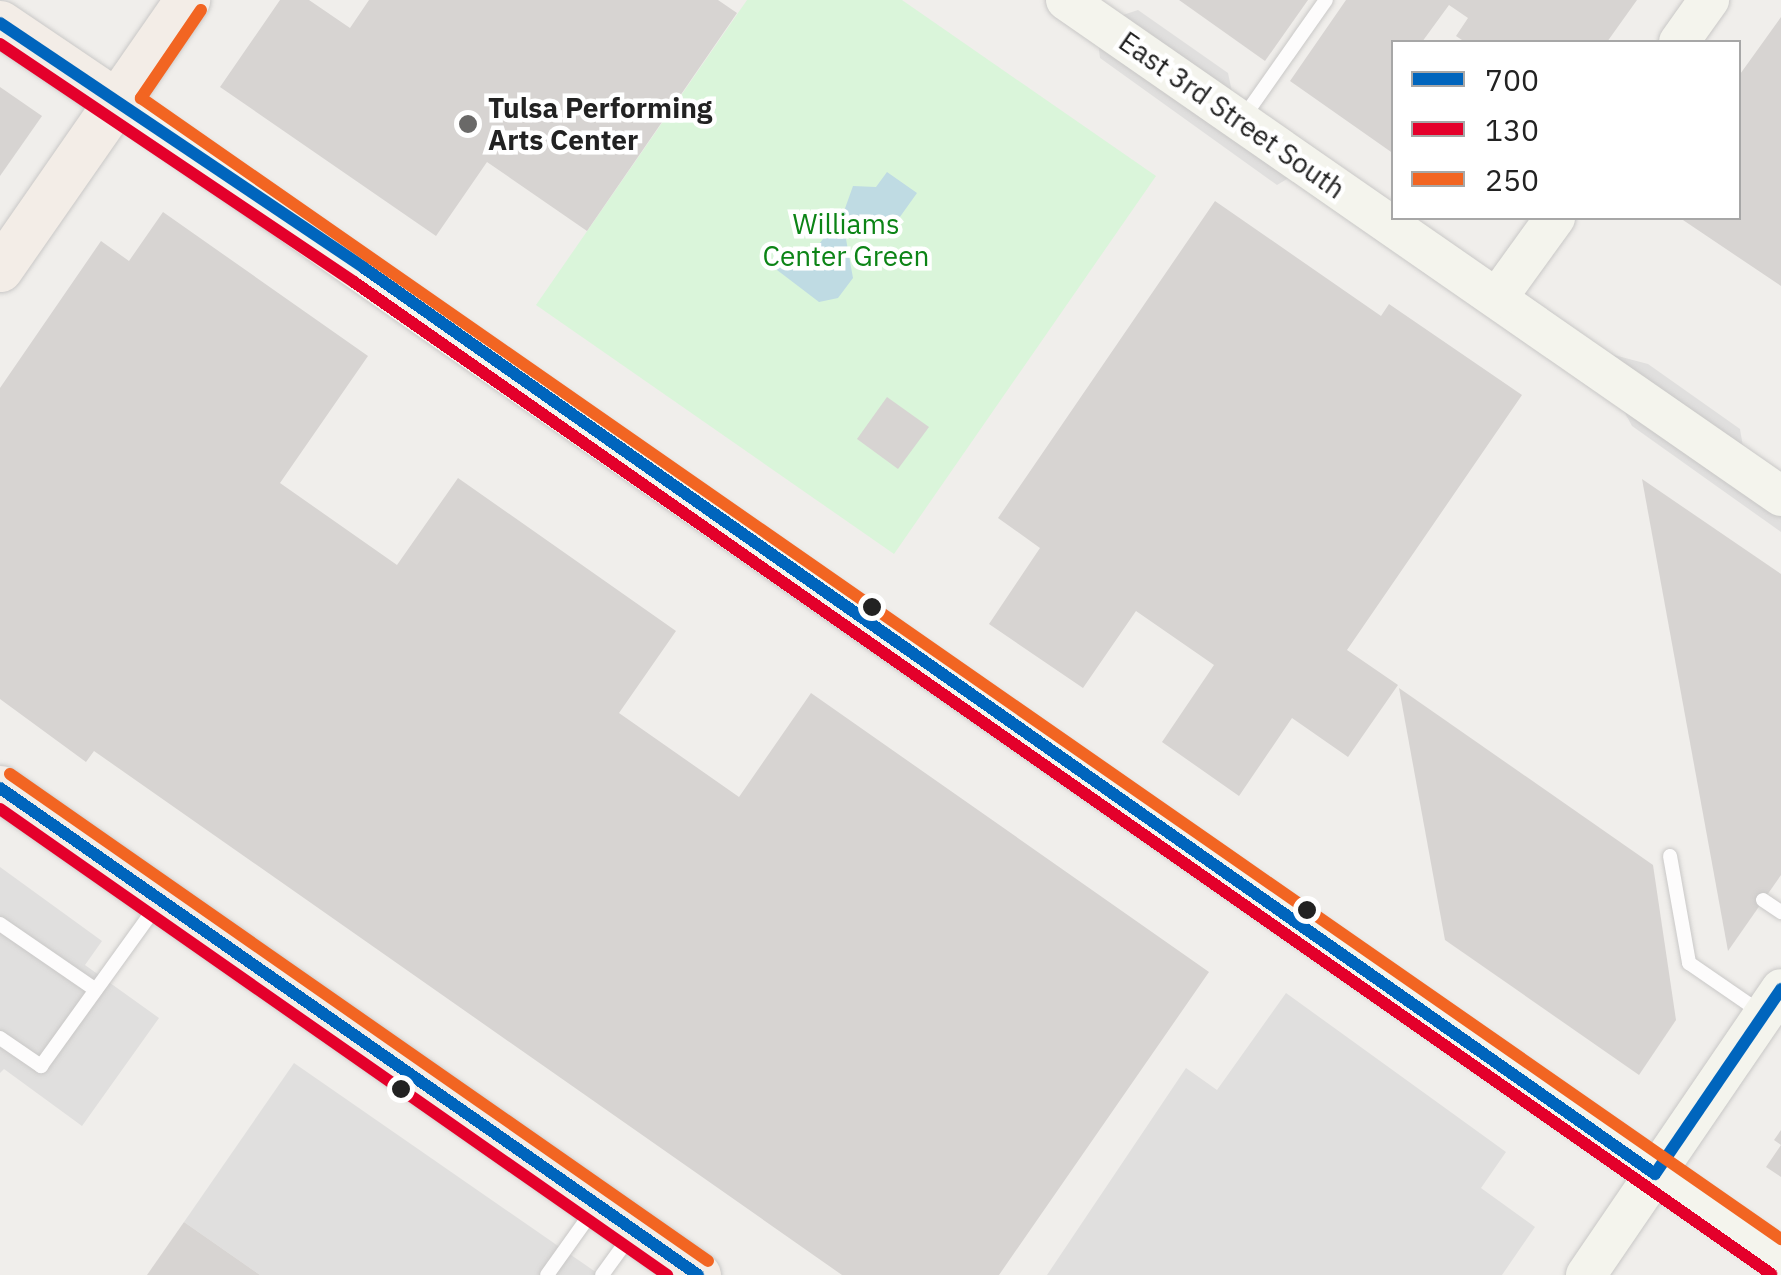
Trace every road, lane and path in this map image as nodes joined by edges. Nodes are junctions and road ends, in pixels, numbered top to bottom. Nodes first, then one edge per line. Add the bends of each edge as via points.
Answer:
1 (187, 0) edge
2 (1066, 0) edge
3 (1326, 0) edge
4 (1710, 0) edge
5 (0, 23) edge
6 (1680, 40) edge
7 (117, 102) junction
8 (1241, 121) junction
9 (1554, 220) edge
10 (0, 269) edge
11 (1497, 298) junction
12 (1781, 496) edge
13 (0, 788) edge
14 (1670, 856) dead end
15 (160, 900) junction
16 (1764, 900) dead end
17 (1781, 912) edge
18 (0, 924) edge
19 (96, 990) junction
20 (1772, 1002) edge
21 (0, 1038) edge
22 (1656, 1174) junction
23 (597, 1204) junction
24 (634, 1230) junction
25 (1781, 1260) edge
26 (547, 1275) edge
27 (602, 1275) edge
28 (698, 1275) edge
29 (1586, 1275) edge

1 - 7 main road
2 - 8 main road, East 3rd Street South
3 - 8 lane
4 - 6 main road
5 - 7 main road
7 - 10 main road
7 - 22 main road
8 - 11 main road, East 3rd Street South
9 - 11 main road
11 - 12 main road, East 3rd Street South
13 - 15 main road
14 - 20 lane via 1689,962
15 - 19 lane
15 - 23 main road
16 - 17 lane
18 - 19 lane
19 - 21 lane via 41,1066
20 - 22 main road
22 - 25 main road
22 - 29 main road
23 - 24 main road
23 - 26 lane
24 - 27 lane
24 - 28 main road

